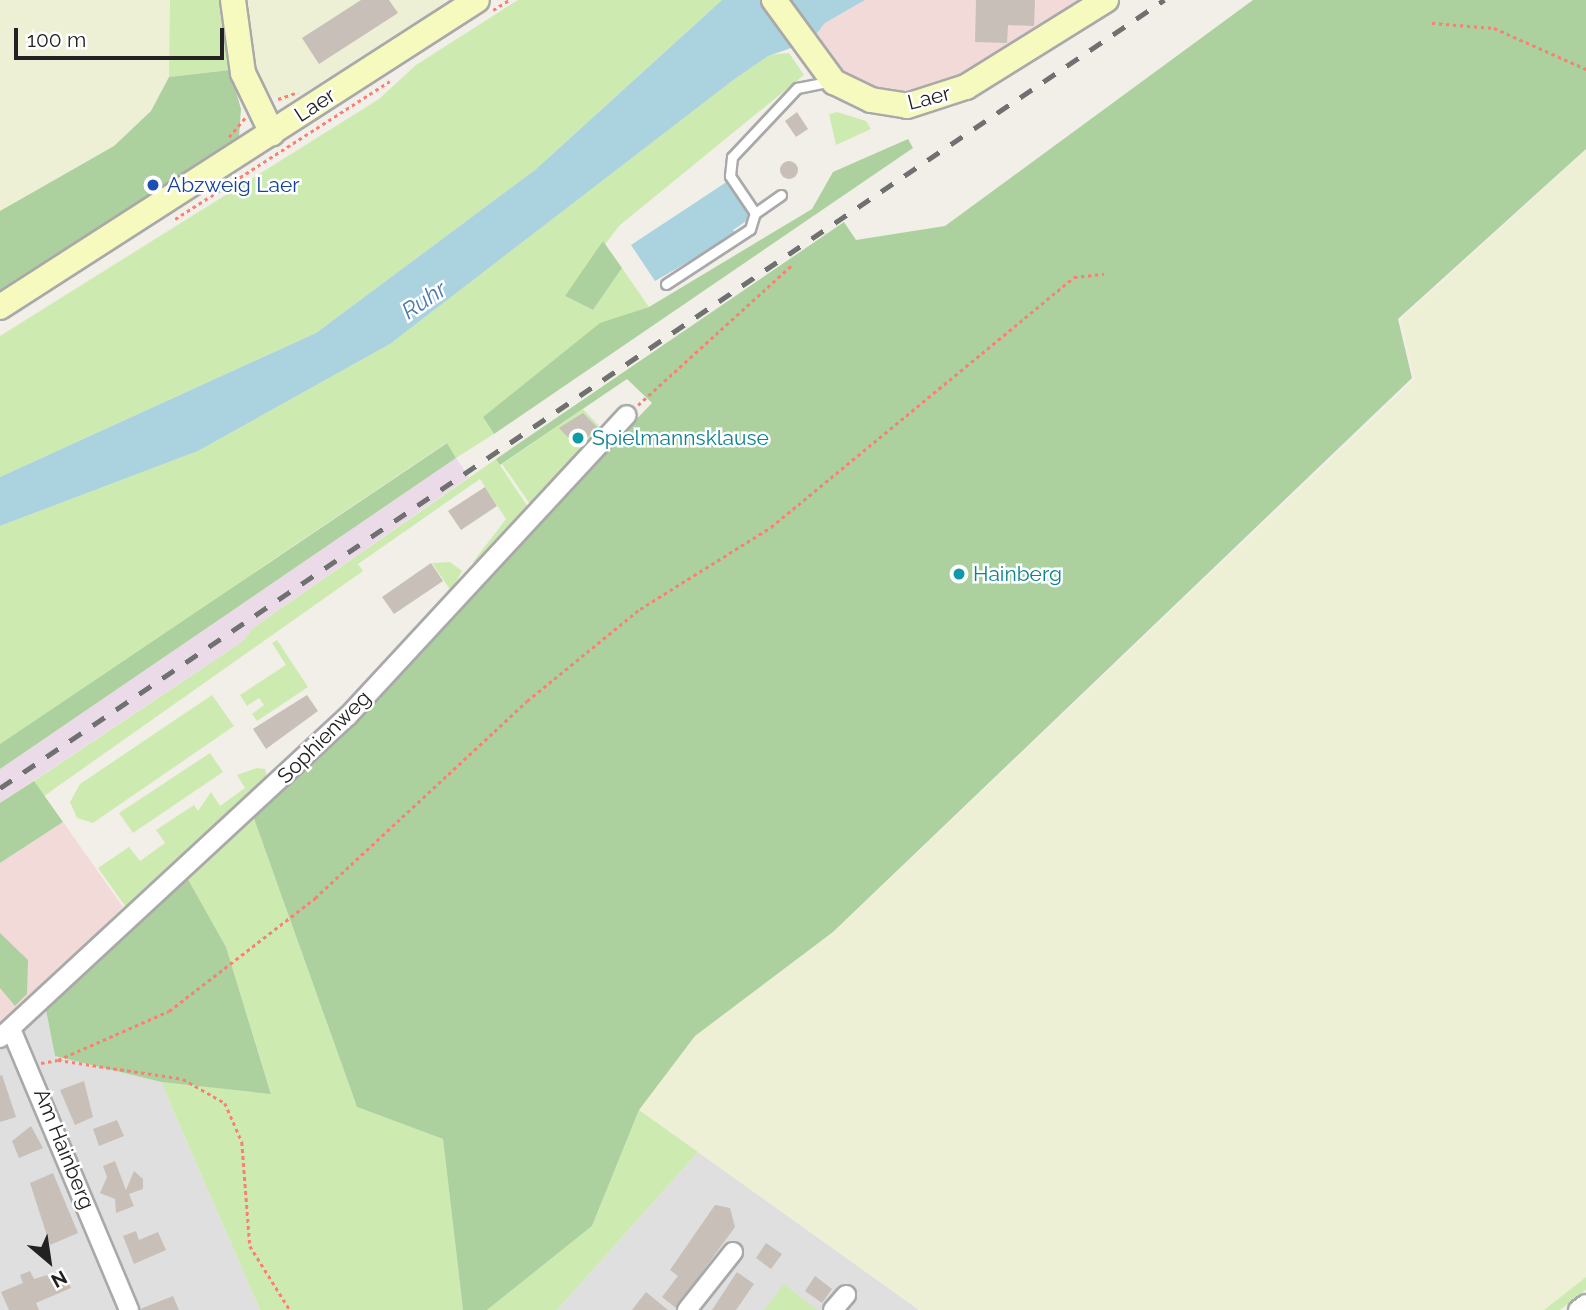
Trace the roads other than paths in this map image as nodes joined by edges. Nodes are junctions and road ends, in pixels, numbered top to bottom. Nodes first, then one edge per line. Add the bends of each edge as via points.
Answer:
1 (233, 0) edge
2 (477, 0) edge
3 (774, 0) edge
4 (1106, 0) edge
5 (834, 82) junction
6 (272, 133) junction
7 (781, 195) dead end
8 (755, 213) junction
9 (666, 284) dead end
10 (0, 307) edge
11 (627, 415) road end
12 (5, 1033) edge
13 (733, 1252) dead end
14 (846, 1295) dead end
15 (1586, 1304) edge
16 (129, 1310) edge
17 (687, 1310) edge
18 (833, 1310) edge
19 (1578, 1310) edge

1 - 6 main road, Laer via 243,73
2 - 6 main road, Laer
3 - 5 main road, Laer via 809,56
4 - 5 main road, Laer via 942,99 892,105
5 - 8 lane via 797,88 732,157 730,176
6 - 10 main road
7 - 8 lane
8 - 9 lane via 750,229
11 - 12 street, Sophienweg via 348,716
12 - 16 street, Am Hainberg via 31,1066
13 - 17 street
14 - 18 street
15 - 19 street

